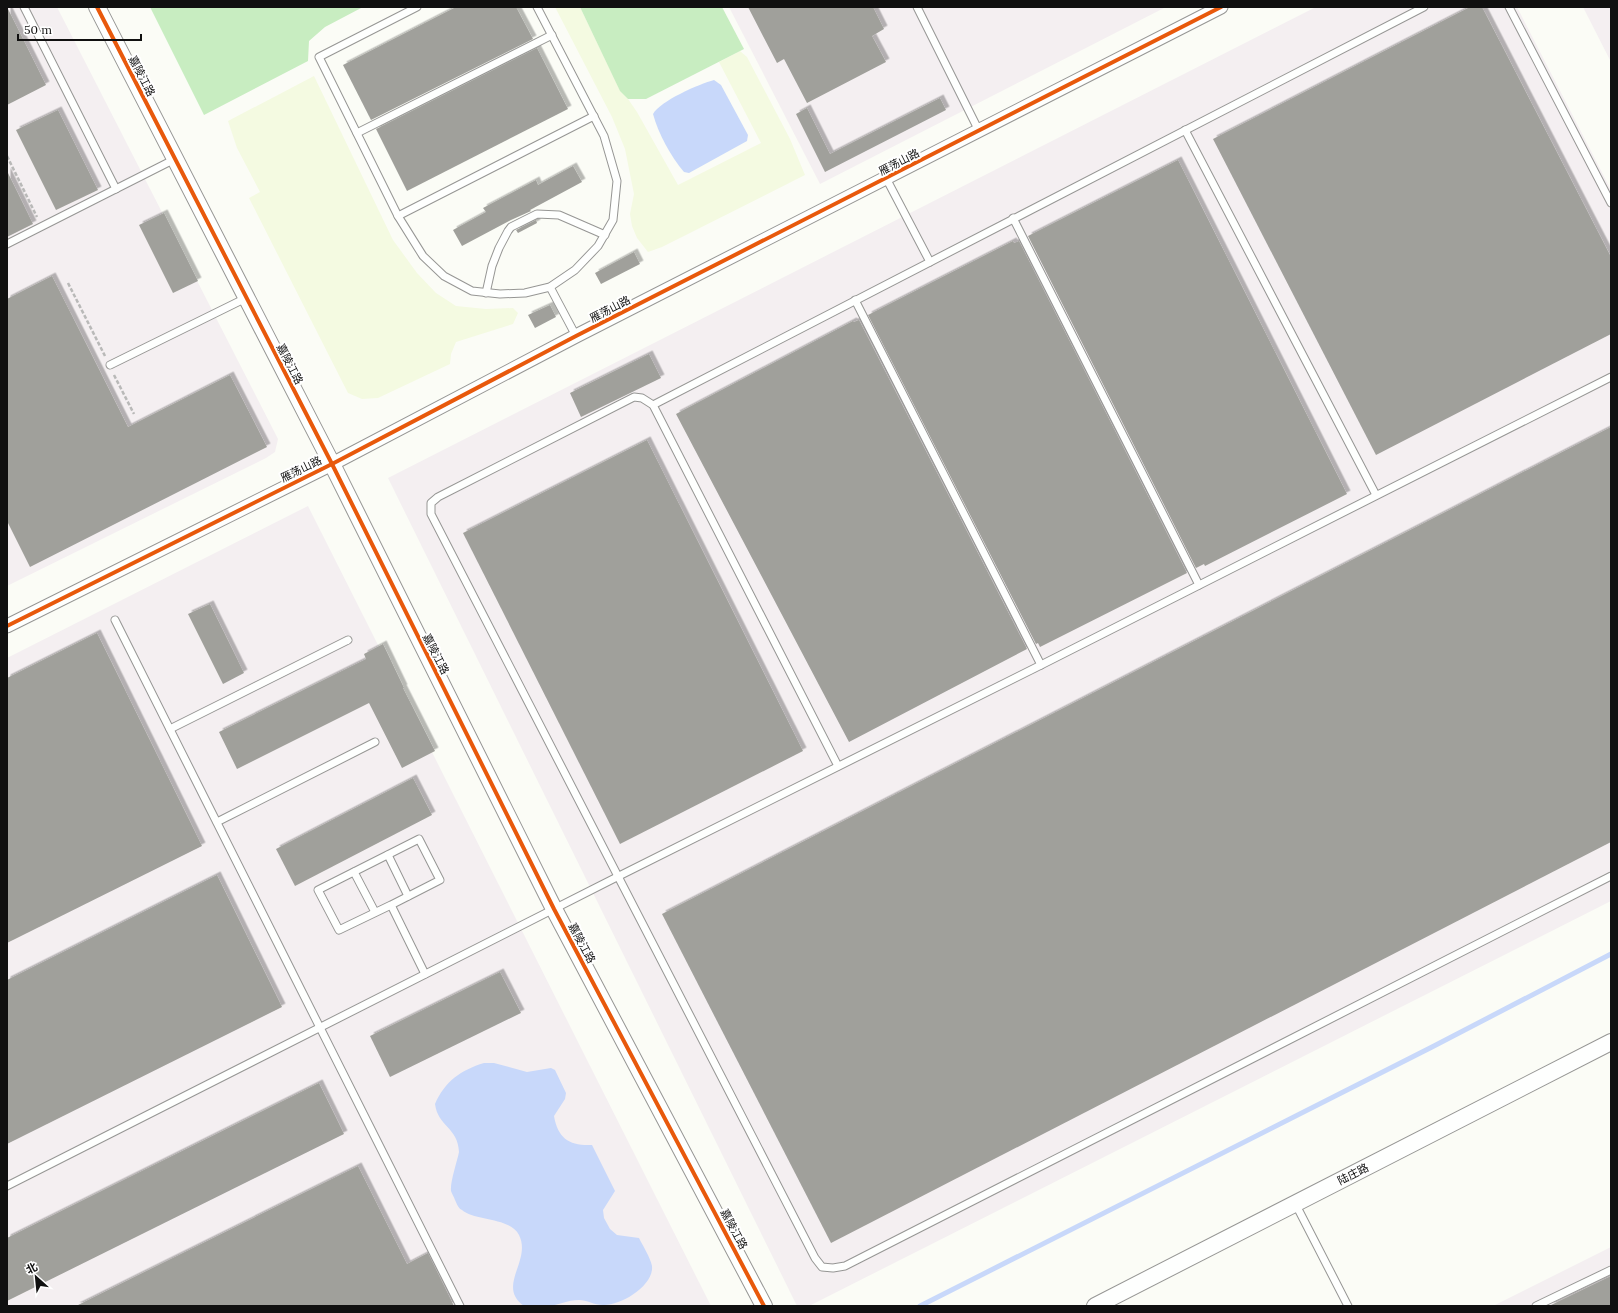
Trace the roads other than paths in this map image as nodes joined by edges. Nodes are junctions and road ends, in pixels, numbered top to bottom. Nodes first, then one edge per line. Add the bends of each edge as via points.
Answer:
1 (24, 7) edge
2 (97, 7) edge
3 (417, 7) edge
4 (537, 7) edge
5 (917, 7) edge
6 (1221, 7) edge
7 (1424, 7) edge
8 (1509, 7) edge
9 (552, 35) junction
10 (594, 116) junction
11 (1185, 130) junction
12 (979, 131) junction
13 (357, 133) junction
14 (175, 159) junction
15 (886, 178) junction
16 (116, 188) junction
17 (1611, 203) edge
18 (398, 216) junction
19 (1013, 218) junction
20 (605, 235) junction
21 (7, 244) edge
22 (930, 262) junction
23 (550, 287) junction
24 (486, 293) junction
25 (246, 298) junction
26 (855, 300) junction
27 (576, 336) junction
28 (110, 365) road end
29 (1611, 377) edge
30 (653, 405) junction
31 (332, 464) junction
32 (1376, 495) junction
33 (1199, 585) junction
34 (115, 620) dead end
35 (7, 626) edge
36 (348, 640) dead end
37 (1042, 666) junction
38 (170, 729) junction
39 (375, 742) dead end
40 (838, 766) junction
41 (217, 822) junction
42 (388, 855) junction
43 (354, 872) junction
44 (619, 876) junction
45 (1611, 876) edge
46 (408, 896) junction
47 (391, 904) junction
48 (554, 909) junction
49 (375, 912) junction
50 (425, 974) junction
51 (320, 1027) junction
52 (1611, 1042) edge
53 (7, 1186) edge
54 (1295, 1203) junction
55 (1611, 1270) edge
56 (460, 1306) edge
57 (764, 1306) edge
58 (1095, 1306) edge
59 (1348, 1306) edge
60 (1536, 1306) edge

1 - 16 lane
2 - 14 street, 嘉陵江路
3 - 13 lane via 319,57
4 - 9 lane
5 - 12 lane
6 - 12 street, 雁荡山路
7 - 11 lane
8 - 17 lane
9 - 10 lane
9 - 13 lane
10 - 18 lane
10 - 20 lane via 604,136 617,181 613,220
11 - 19 lane
11 - 32 lane
12 - 15 street, 雁荡山路
13 - 18 lane
14 - 16 lane
14 - 25 street, 嘉陵江路
15 - 22 lane
15 - 27 street, 雁荡山路
16 - 21 lane
18 - 24 lane via 422,256 444,276 472,291
19 - 22 lane
19 - 33 lane
20 - 23 lane via 575,270
20 - 24 lane via 559,215 537,214 508,231 492,266
22 - 26 lane
23 - 24 lane via 525,293
23 - 27 lane
25 - 28 lane
25 - 31 street, 嘉陵江路
26 - 30 lane
26 - 37 lane
27 - 31 street, 雁荡山路
29 - 32 lane
30 - 40 lane
30 - 44 lane via 642,398 634,397 438,497 431,503 431,514
31 - 35 street, 雁荡山路
31 - 48 street, 嘉陵江路
32 - 33 lane
33 - 37 lane
34 - 38 lane
36 - 38 lane
37 - 40 lane
38 - 41 lane
39 - 41 lane
40 - 44 lane
41 - 51 lane
42 - 43 lane
42 - 46 lane
42 - 46 lane via 419,839 440,880
43 - 49 lane
43 - 49 lane via 318,890 339,930
44 - 45 lane via 815,1258 822,1267 832,1268 845,1266
44 - 48 lane
46 - 47 lane
47 - 49 lane
47 - 50 lane
48 - 50 lane
48 - 57 street, 嘉陵江路
50 - 51 lane
51 - 53 lane
51 - 56 lane
52 - 54 street, 陆庄路
54 - 58 street, 陆庄路
54 - 59 lane
55 - 60 lane

